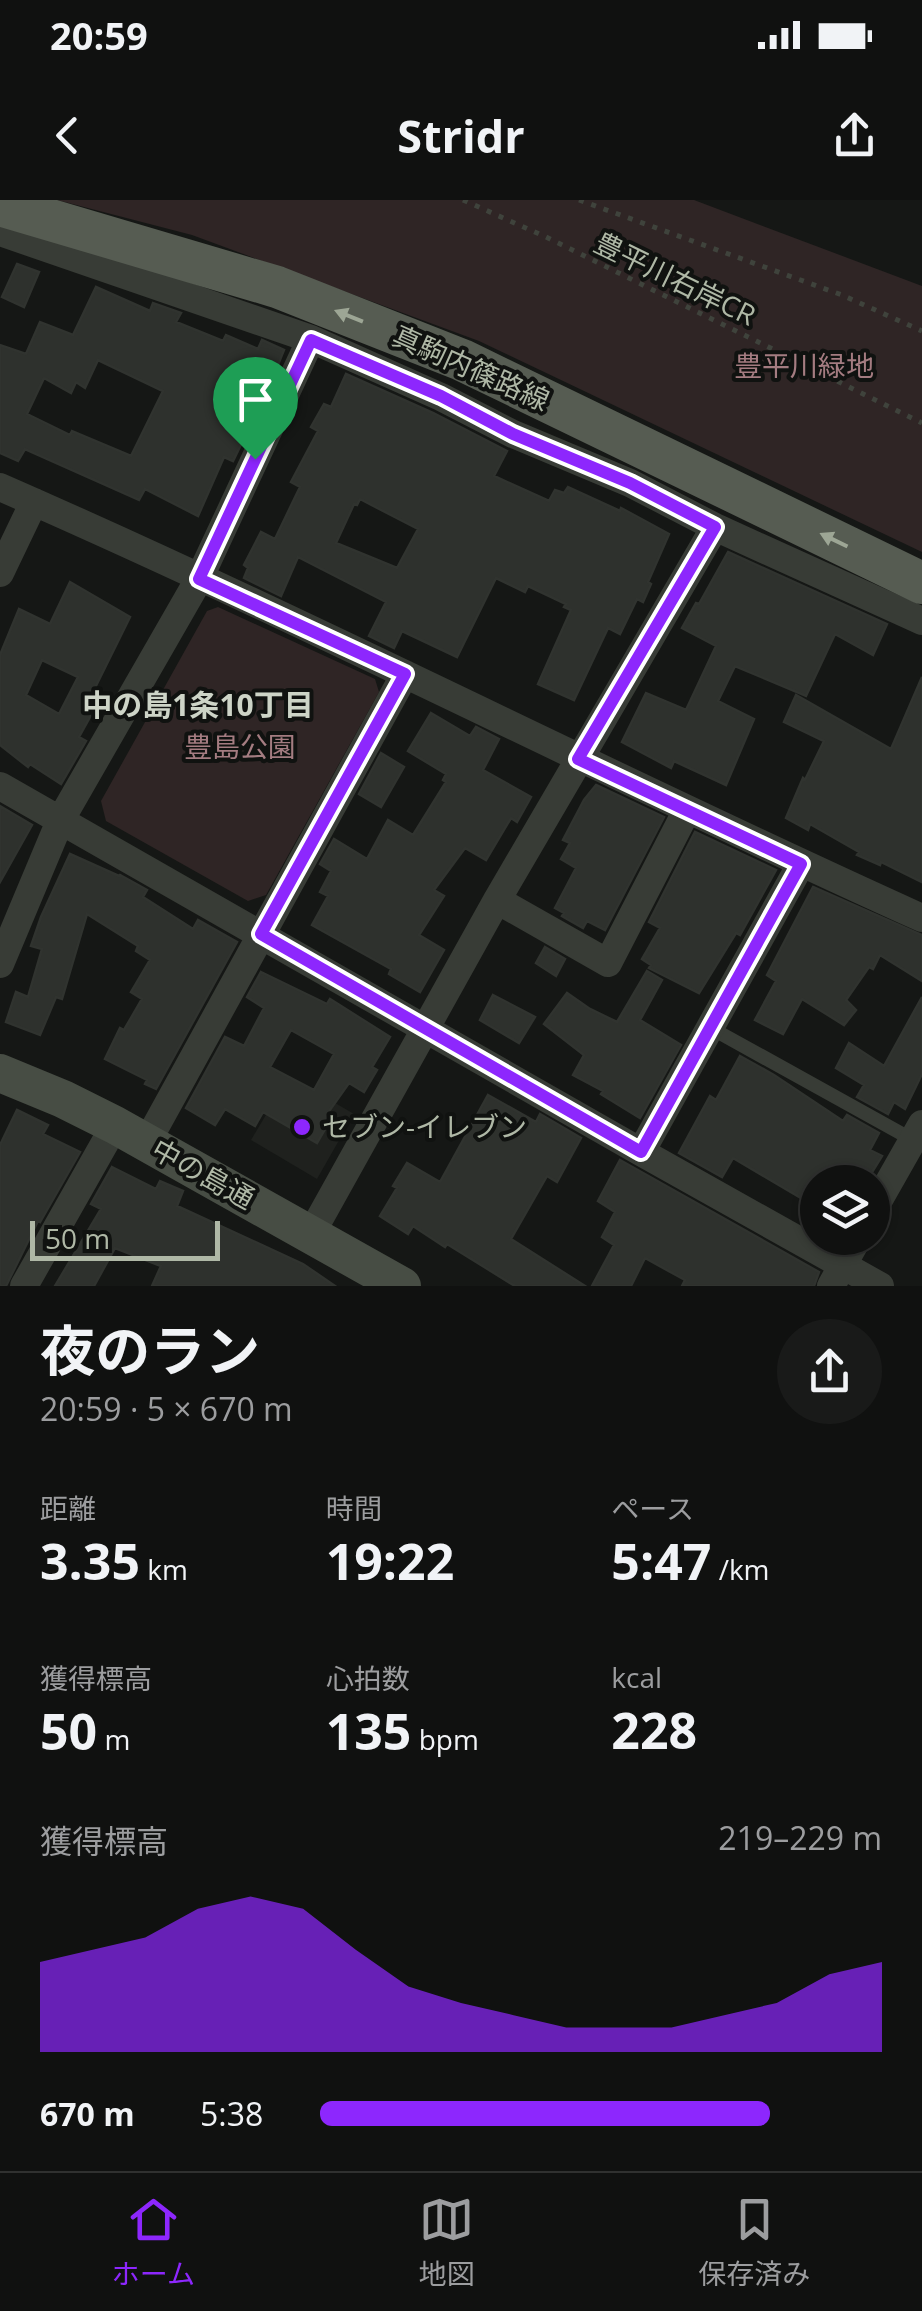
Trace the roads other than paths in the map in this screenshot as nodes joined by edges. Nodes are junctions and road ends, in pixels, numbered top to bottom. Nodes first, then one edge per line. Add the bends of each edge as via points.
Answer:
1 (0, 205) edge
2 (0, 232) edge
3 (311, 340) junction
4 (0, 488) edge
5 (34, 502) junction
6 (715, 527) junction
7 (0, 573) edge
8 (199, 579) junction
9 (922, 583) edge
10 (922, 621) edge
11 (405, 674) junction
12 (578, 759) junction
13 (0, 786) edge
14 (688, 810) junction
15 (60, 821) junction
16 (801, 864) junction
17 (497, 900) junction
18 (922, 918) edge
19 (261, 934) junction
20 (0, 964) edge
21 (710, 1027) junction
22 (424, 1029) junction
23 (0, 1072) edge
24 (918, 1132) edge
25 (131, 1134) junction
26 (641, 1152) junction
27 (890, 1181) edge
28 (311, 1234) junction
29 (837, 1275) edge
30 (24, 1286) edge
31 (402, 1286) edge
32 (880, 1286) edge

9 -> 1 main road, 真駒内篠路線 via 462,360 276,287
2 - 3 street
3 - 6 street
3 - 8 street
4 - 5 street
5 - 7 street
5 - 8 street
6 - 10 street
6 - 12 street
8 - 11 street
8 - 15 street
11 - 12 street
11 - 19 street
12 - 14 street
12 - 17 street
13 - 15 street
14 - 16 street
14 - 17 street via 608,964
15 - 19 street
15 - 20 street
16 - 18 street
16 - 21 street
17 - 22 street
19 - 22 street
19 - 25 street
21 - 24 lane
21 - 26 street
22 - 26 street
22 - 28 street
23 - 25 street, 中の島通
24 - 27 street
25 - 28 street, 中の島通
25 - 30 street
26 - 29 street
28 - 31 street, 中の島通
29 - 32 street

